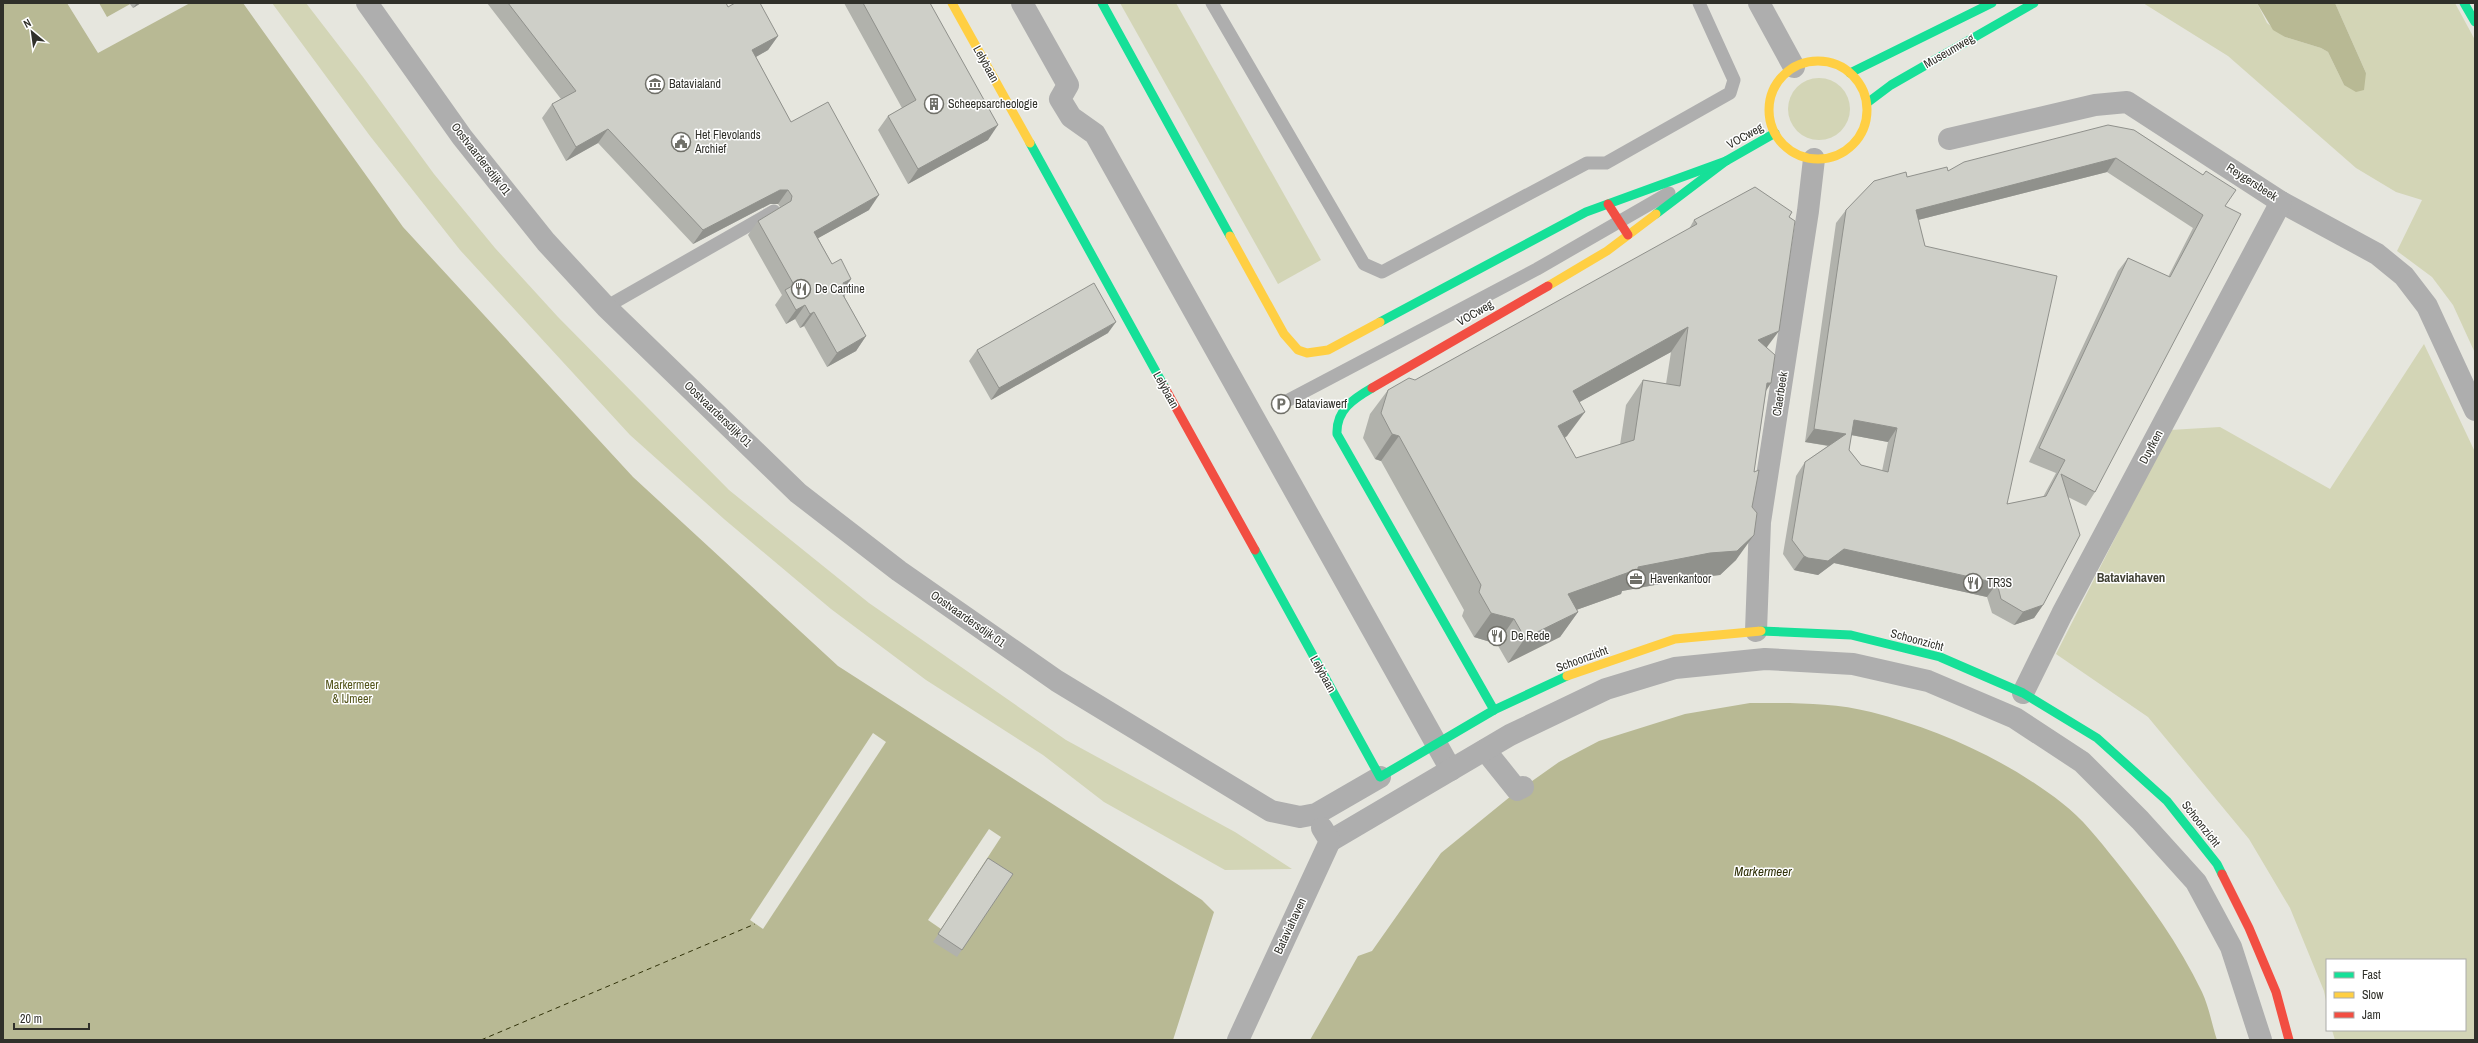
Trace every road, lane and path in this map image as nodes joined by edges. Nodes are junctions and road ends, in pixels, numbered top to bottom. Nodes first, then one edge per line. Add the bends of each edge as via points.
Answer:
1 (367, 3) edge
2 (952, 3) edge
3 (1022, 3) edge
4 (1102, 3) edge
5 (1212, 3) edge
6 (1699, 3) edge
7 (1759, 3) edge
8 (1992, 3) edge
9 (2034, 3) edge
10 (2464, 3) edge
11 (2475, 22) edge
12 (1794, 67) junction
13 (1850, 73) junction
14 (1866, 103) junction
15 (1775, 134) junction
16 (1949, 139) dead end
17 (1814, 159) junction
18 (1726, 160) junction
19 (2281, 202) junction
20 (1608, 204) junction
21 (774, 211) edge
22 (1619, 221) junction
23 (1628, 235) junction
24 (606, 308) junction
25 (1281, 404) dead end
26 (2475, 410) edge
27 (1756, 631) junction
28 (2023, 693) junction
29 (1494, 710) junction
30 (1435, 745) junction
31 (1485, 750) junction
32 (1451, 770) junction
33 (1380, 777) junction
34 (1517, 791) dead end
35 (1316, 814) junction
36 (1330, 841) junction
37 (1238, 1040) edge
38 (2261, 1040) edge
39 (2289, 1040) edge

1 - 24 street, Oostvaardersdijk 01 via 462,136 546,242
2 - 33 street, Lelybaan
3 - 30 street via 1068,85 1060,99 1071,117 1095,134
4 - 20 street, VOCweg via 1284,334 1295,350 1303,354 1328,350 1586,212
5 - 6 lane via 1364,264 1382,272 1587,163 1606,163 1730,93 1734,80
7 - 12 street
8 - 13 street, Museumweg
9 - 14 street, Museumweg via 1891,85
10 - 11 street
12 - 13 street via 1803,63 1823,61 1842,67
12 - 15 street via 1781,78 1772,92 1769,113
13 - 14 street via 1861,86
14 - 17 street via 1865,124 1854,143 1836,155
15 - 17 street via 1791,151
15 - 18 street, VOCweg
16 - 19 street, Reygersbeek via 2095,105 2127,102
17 - 27 street, Claerbeek via 1760,522
18 - 20 street, VOCweg
18 - 22 lane
18 - 23 street, VOCweg
19 - 26 street, Reygersbeek via 2377,254 2404,276 2427,306
19 - 28 street, Duyfken via 2062,614
20 - 22 street
21 - 24 lane
22 - 23 street
22 - 25 lane via 1537,269
23 - 29 street, VOCweg via 1607,251 1355,398 1339,416 1336,425 1337,434
24 - 35 street, Oostvaardersdijk 01 via 798,493 960,615 1067,687 1271,811 1300,817
27 - 28 street, Schoonzicht via 1851,635 1940,657
27 - 29 street, Schoonzicht via 1675,639 1568,676
28 - 39 street, Schoonzicht via 2097,738 2167,801 2216,864 2249,928 2273,984
29 - 30 street, Schoonzicht
30 - 32 street
30 - 33 street, Schoonzicht
31 - 32 street
31 - 34 street
31 - 38 street via 1510,735 1606,689 1675,668 1765,659 1853,664 1928,681 2014,718 2082,762 2140,820 2196,882 2231,948
32 - 36 street
33 - 35 street, Oostvaardersdijk 01
35 - 36 street
36 - 37 street, Bataviahaven

